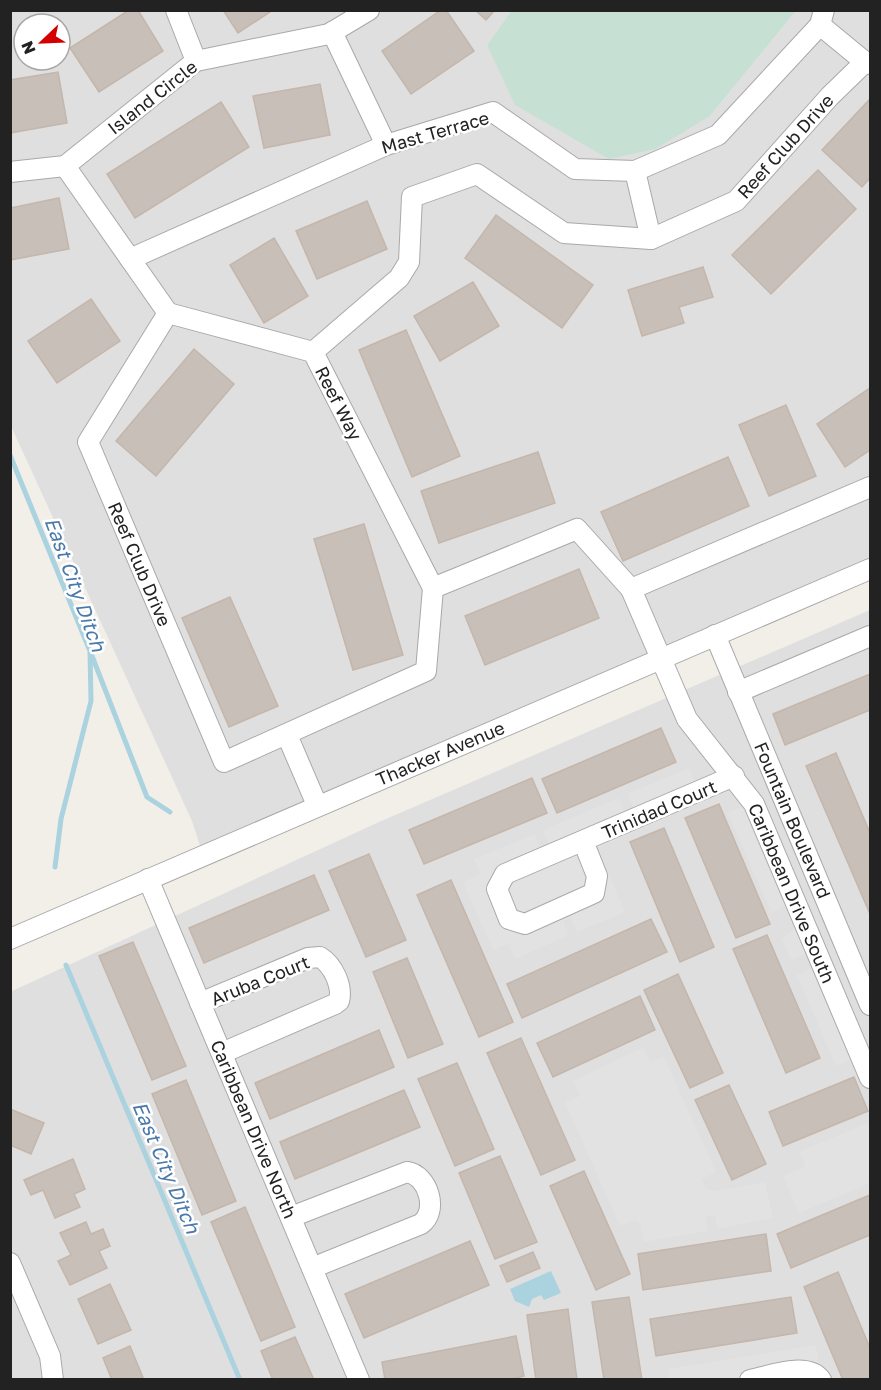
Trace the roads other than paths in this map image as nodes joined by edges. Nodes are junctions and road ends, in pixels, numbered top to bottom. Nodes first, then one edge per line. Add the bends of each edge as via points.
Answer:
1 (176, 10) edge
2 (369, 10) edge
3 (822, 18) edge
4 (332, 32) junction
5 (196, 61) junction
6 (868, 63) edge
7 (386, 145) junction
8 (65, 166) junction
9 (635, 171) junction
10 (10, 172) edge
11 (651, 240) junction
12 (130, 259) junction
13 (168, 313) junction
14 (313, 352) junction
15 (870, 487) edge
16 (870, 569) edge
17 (433, 588) junction
18 (631, 589) junction
19 (715, 635) junction
20 (870, 636) edge
21 (660, 658) junction
22 (738, 692) junction
23 (287, 735) junction
24 (734, 776) junction
25 (317, 805) junction
26 (583, 841) junction
27 (148, 879) junction
28 (10, 939) edge
29 (200, 1004) junction
30 (870, 1005) edge
31 (222, 1053) junction
32 (870, 1078) edge
33 (291, 1217) junction
34 (10, 1263) edge
35 (312, 1269) junction
36 (54, 1380) edge
37 (359, 1380) edge
38 (750, 1380) edge
39 (821, 1380) edge

1 - 5 street
2 - 4 street, Island Circle
3 - 6 street
3 - 9 street, Mast Terrace via 718,135
4 - 5 street, Island Circle
4 - 7 street
5 - 8 street, Island Circle
6 - 11 street, Reef Club Drive via 830,96 736,201
7 - 9 street, Mast Terrace via 493,112 575,169
7 - 12 street, Mast Terrace
8 - 10 street
8 - 12 street
9 - 11 street
11 - 14 street, Reef Club Drive via 564,233 477,174 412,197 409,262 399,278
12 - 13 street
13 - 14 street, Reef Way
13 - 23 street, Reef Club Drive via 88,442 224,762
14 - 17 street, Reef Way
15 - 18 street
16 - 19 street, Thacker Avenue
17 - 18 street via 577,529
17 - 23 street, Reef Club Drive via 426,671
18 - 21 street
19 - 21 street, Thacker Avenue
19 - 22 street, Fountain Boulevard
20 - 22 street
21 - 24 street, Caribbean Drive South via 687,719
21 - 25 street, Thacker Avenue
22 - 30 street, Fountain Boulevard
23 - 25 street
24 - 26 street, Trinidad Court
24 - 32 street, Caribbean Drive South via 754,804
25 - 27 street, Thacker Avenue
26 - 26 street, Trinidad Court via 501,879 498,895 509,919 525,924 594,893 597,876
27 - 28 street, Thacker Avenue
27 - 29 street, Caribbean Drive North
29 - 31 street, Caribbean Drive North
29 - 31 street, Aruba Court via 308,958 320,957 330,965 340,988 335,1005
31 - 33 street, Caribbean Drive North
33 - 35 street, Caribbean Drive North
33 - 35 street via 407,1172 422,1180 432,1204 430,1215 422,1224
34 - 36 street via 50,1356
35 - 37 street, Caribbean Drive North
38 - 39 street via 805,1370

